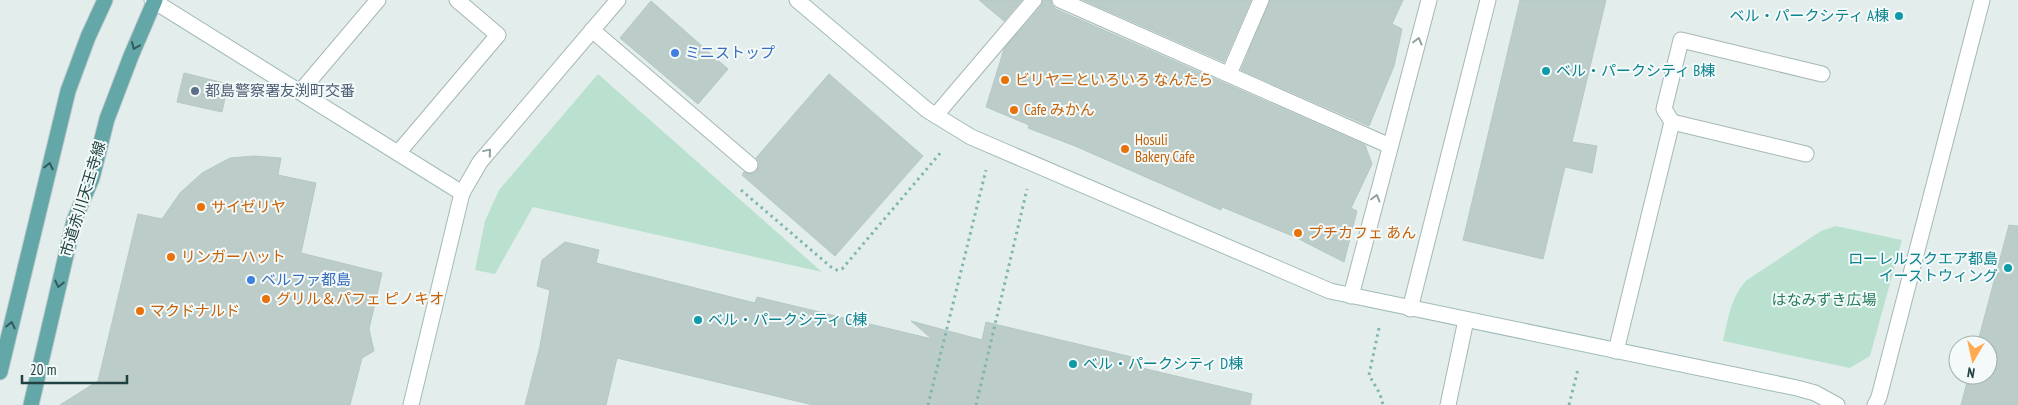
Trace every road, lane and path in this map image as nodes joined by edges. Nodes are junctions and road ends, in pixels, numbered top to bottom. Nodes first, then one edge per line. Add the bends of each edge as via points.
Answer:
1 (106, 0) edge
2 (154, 0) edge
3 (378, 0) edge
4 (457, 0) edge
5 (618, 0) edge
6 (797, 0) edge
7 (1034, 0) edge
8 (1060, 0) edge
9 (1262, 0) edge
10 (1429, 0) edge
11 (1488, 0) edge
12 (1982, 0) edge
13 (592, 30) junction
14 (1229, 74) junction
15 (1822, 74) dead end
16 (300, 92) junction
17 (936, 115) junction
18 (1672, 122) junction
19 (1390, 146) junction
20 (942, 151) dead end
21 (398, 153) junction
22 (1806, 154) dead end
23 (750, 165) dead end
24 (986, 170) dead end
25 (1027, 187) dead end
26 (740, 189) dead end
27 (462, 193) junction
28 (1351, 296) junction
29 (1410, 309) junction
30 (1466, 320) junction
31 (1379, 327) dead end
32 (1616, 351) junction
33 (1578, 367) dead end
34 (0, 372) edge
35 (30, 405) edge
36 (411, 405) edge
37 (928, 405) edge
38 (976, 405) edge
39 (1382, 405) edge
40 (1448, 405) edge
41 (1569, 405) edge
42 (1837, 405) edge
43 (1875, 405) edge

34 -> 1 main road via 68,91
2 - 16 street
2 -> 35 main road, 市道赤川天王寺線 via 107,119 92,178 74,221
3 - 16 street
4 - 21 street via 498,35
5 - 13 street
6 - 17 street
7 - 17 street
8 - 14 street
9 - 14 street
19 -> 10 street
11 - 29 street
12 - 43 street
13 - 23 street
27 -> 13 street via 480,162
14 - 19 street
15 - 18 street via 1681,40 1664,109
16 - 21 street
17 - 28 street via 971,137 1330,291
18 - 22 street
18 - 32 street
28 -> 19 street
20 - 26 path via 842,269 837,270
21 - 27 street
24 - 37 path
25 - 38 path
27 - 36 street
28 - 29 street
29 - 30 street
30 - 32 street
30 - 40 street
31 - 39 path via 1369,375 1380,394
32 - 42 street via 1796,388 1815,393
33 - 41 path

